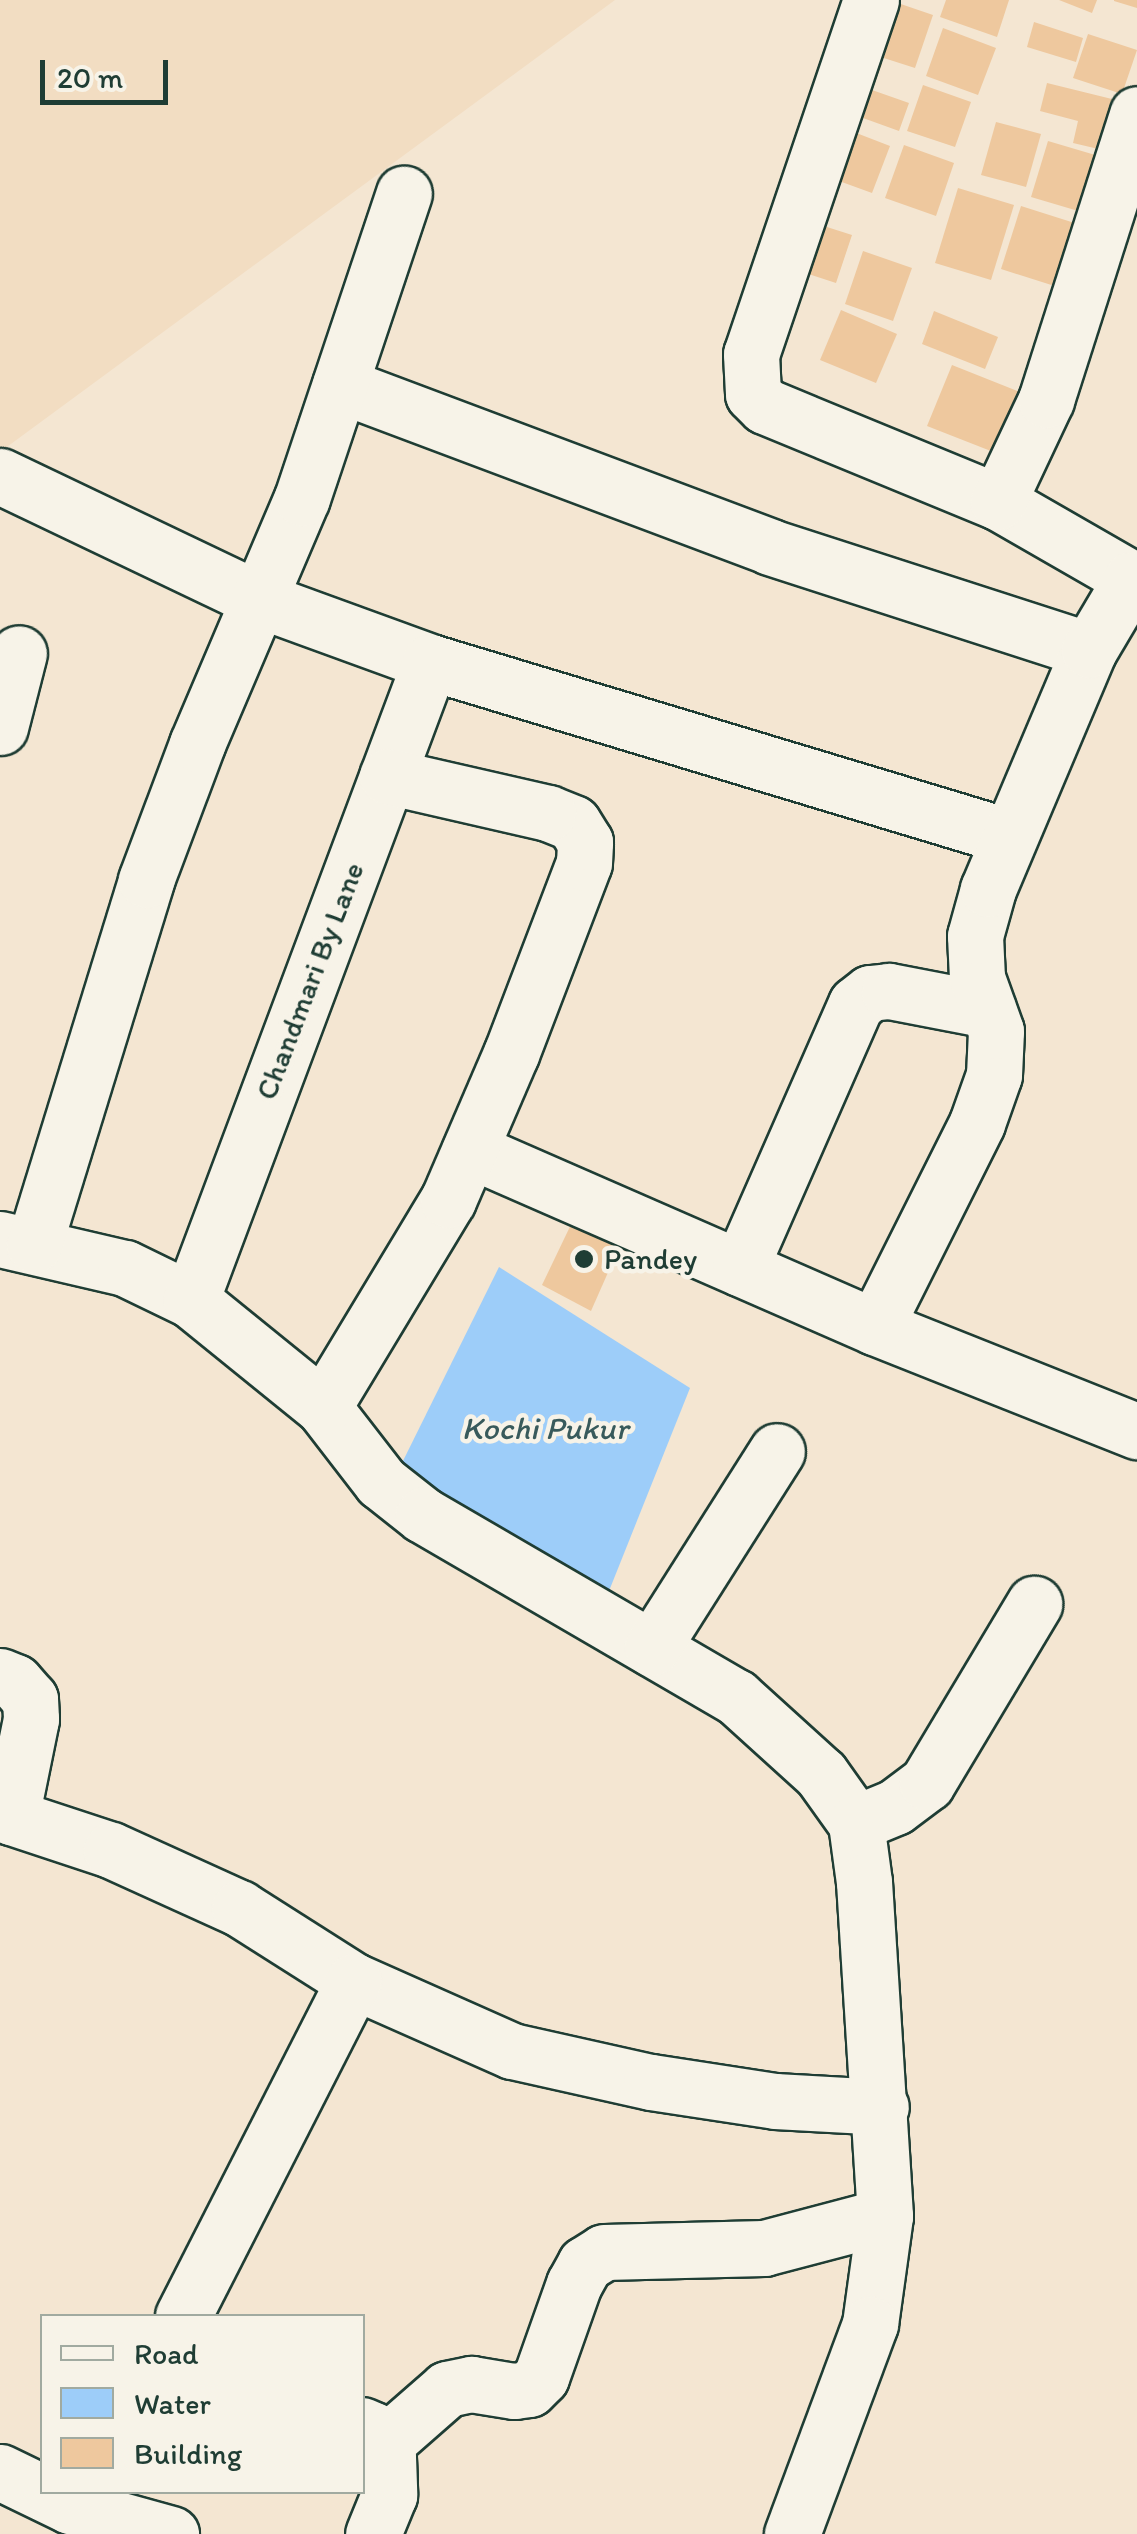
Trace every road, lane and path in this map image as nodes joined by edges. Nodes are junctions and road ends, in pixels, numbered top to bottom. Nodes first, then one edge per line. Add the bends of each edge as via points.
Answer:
1 (871, 0) edge
2 (1137, 114) edge
3 (404, 194) dead end
4 (340, 385) junction
5 (0, 476) edge
6 (998, 502) junction
7 (1134, 581) edge
8 (260, 600) junction
9 (1089, 650) junction
10 (18, 653) dead end
11 (430, 662) junction
12 (0, 726) edge
13 (387, 776) junction
14 (1008, 836) junction
15 (988, 1010) junction
16 (470, 1150) junction
17 (17, 1242) edge
18 (740, 1268) junction
19 (190, 1300) junction
20 (875, 1327) junction
21 (323, 1407) junction
22 (1137, 1431) edge
23 (777, 1451) dead end
24 (1034, 1604) dead end
25 (652, 1648) junction
26 (0, 1676) edge
27 (856, 1823) junction
28 (5, 1835) edge
29 (354, 1981) junction
30 (881, 2107) junction
31 (885, 2216) junction
32 (184, 2314) edge
33 (372, 2435) edge
34 (0, 2472) edge
35 (40, 2491) edge
36 (45, 2494) edge
37 (171, 2534) edge
38 (373, 2534) edge
39 (792, 2534) edge

1 - 6 street via 751,354 753,394 764,406
2 - 6 street via 1052,384
3 - 4 street
4 - 8 street
4 - 9 street via 770,548
5 - 8 street
6 - 7 street
7 - 9 street
8 - 11 street
8 - 17 street via 197,744
9 - 14 street
10 - 12 street
11 - 13 street, Chandmari By Lane
11 - 14 street
13 - 16 street via 548,812 572,824 585,842 584,863
13 - 19 street, Chandmari By Lane
14 - 15 street via 976,936 977,978
15 - 18 street via 890,991 870,993 856,1004
15 - 20 street via 996,1031 994,1076
16 - 18 street
16 - 21 street via 400,1285
17 - 19 street via 125,1268
18 - 20 street
19 - 21 street
20 - 22 street
21 - 25 street via 382,1482 424,1515
23 - 25 street
24 - 27 street via 927,1783
25 - 27 street via 736,1697 821,1774
26 - 28 street via 30,1699 31,1719
27 - 30 street
28 - 29 street via 111,1850 239,1908
29 - 30 street via 512,2051 669,2085
29 - 32 street
30 - 31 street
31 - 33 street via 764,2248 604,2252 585,2264 574,2284 541,2377 530,2389 446,2389
31 - 39 street via 870,2324
33 - 38 street via 388,2457 389,2495
34 - 35 street
36 - 37 street

